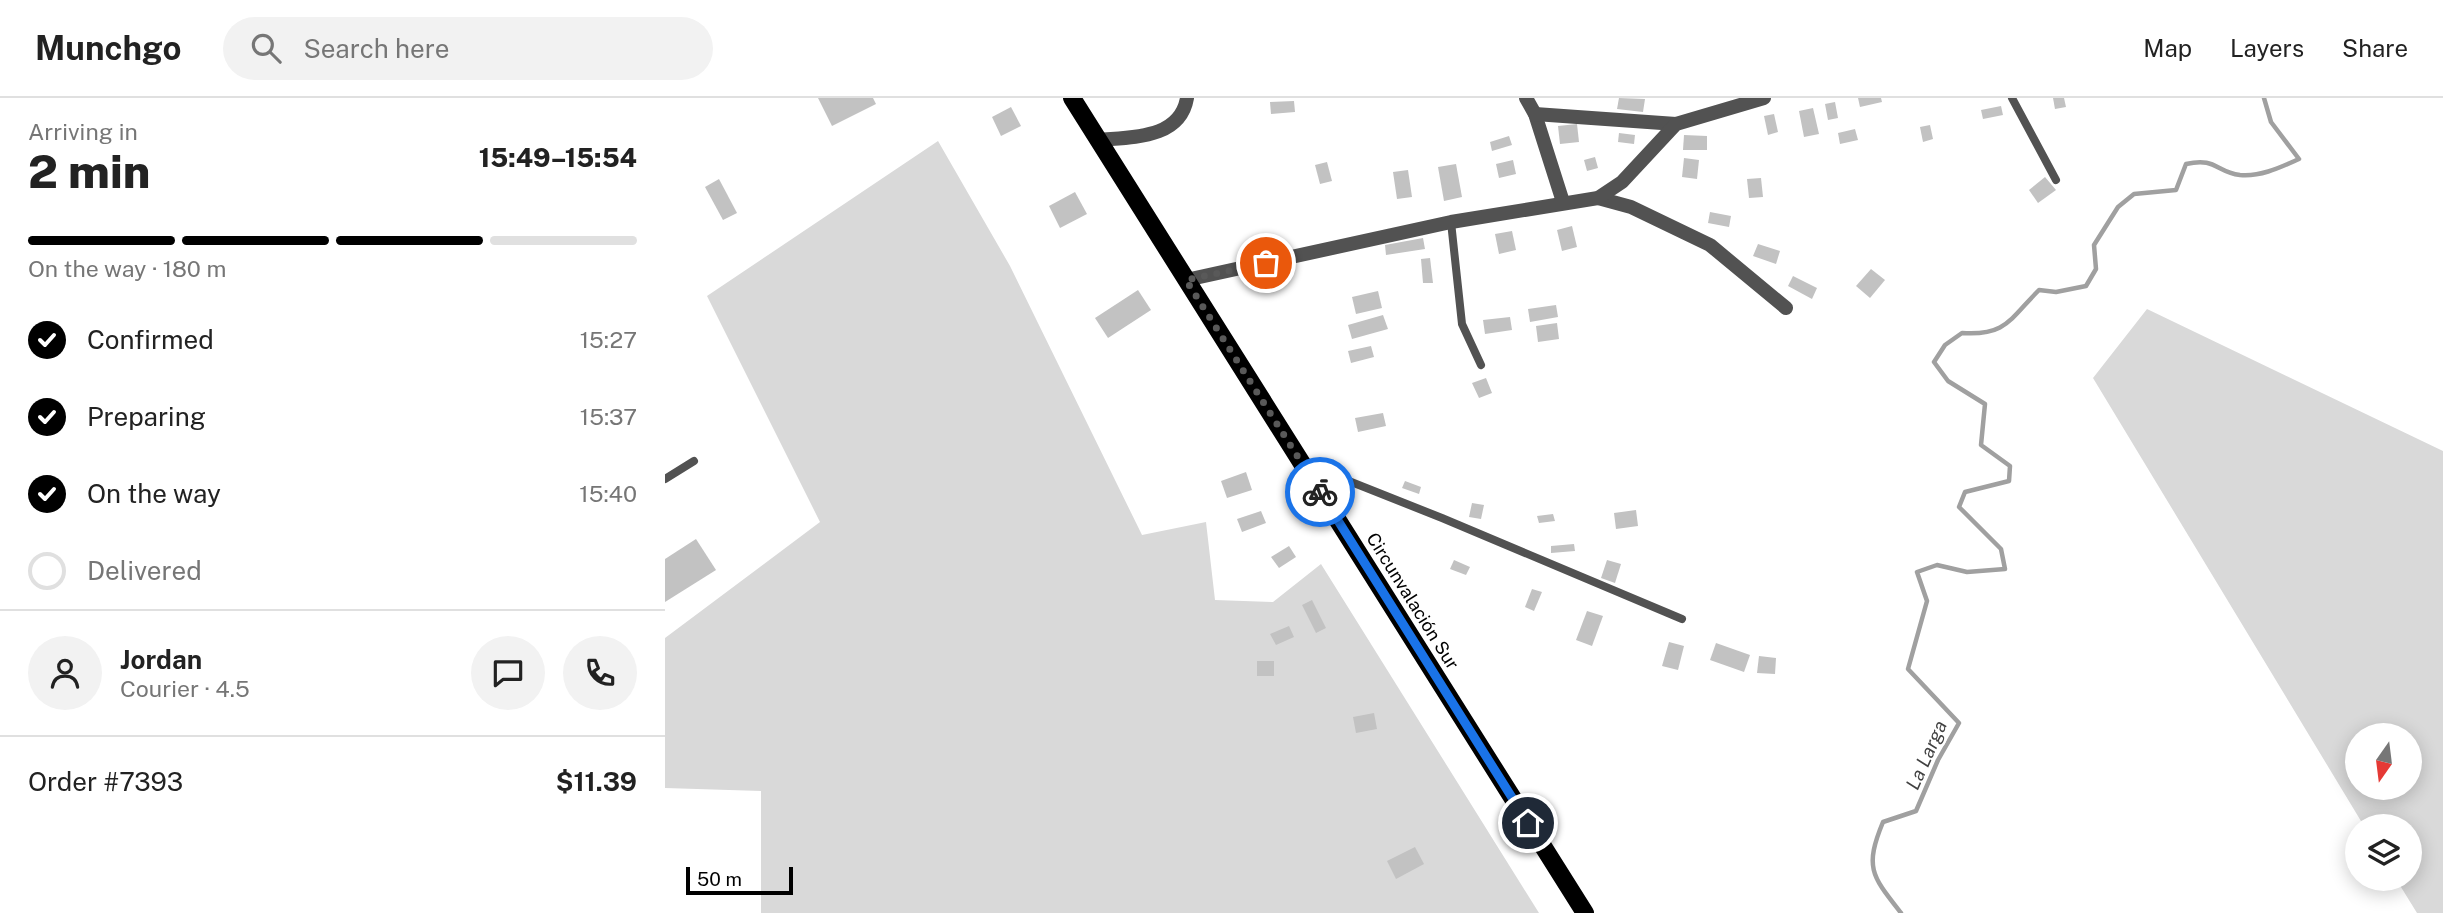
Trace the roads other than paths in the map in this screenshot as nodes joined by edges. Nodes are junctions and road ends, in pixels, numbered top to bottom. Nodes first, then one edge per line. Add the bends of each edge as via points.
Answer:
1 (1072, 98) edge
2 (1187, 98) edge
3 (1526, 98) edge
4 (1764, 98) edge
5 (2013, 98) edge
6 (1535, 114) junction
7 (1676, 124) junction
8 (1098, 140) junction
9 (2056, 180) dead end
10 (1598, 198) junction
11 (1563, 202) junction
12 (1451, 222) junction
13 (1186, 280) junction
14 (1786, 308) dead end
15 (1481, 365) dead end
16 (694, 461) dead end
17 (1301, 463) junction
18 (665, 479) edge
19 (1682, 619) dead end
20 (1585, 913) edge

1 - 8 main road, Circunvalación Sur
2 - 8 street via 1182,117 1171,125 1147,136
3 - 6 street
4 - 7 street
5 - 9 lane
6 - 7 street
6 - 11 street
7 - 10 street via 1622,183
8 - 13 main road, Circunvalación Sur
10 - 11 street
10 - 14 street via 1631,207 1710,245
11 - 12 street
12 - 13 street
12 - 15 lane via 1462,324
13 - 17 main road, Circunvalación Sur
16 - 18 lane
17 - 19 lane
17 - 20 main road, Circunvalación Sur

